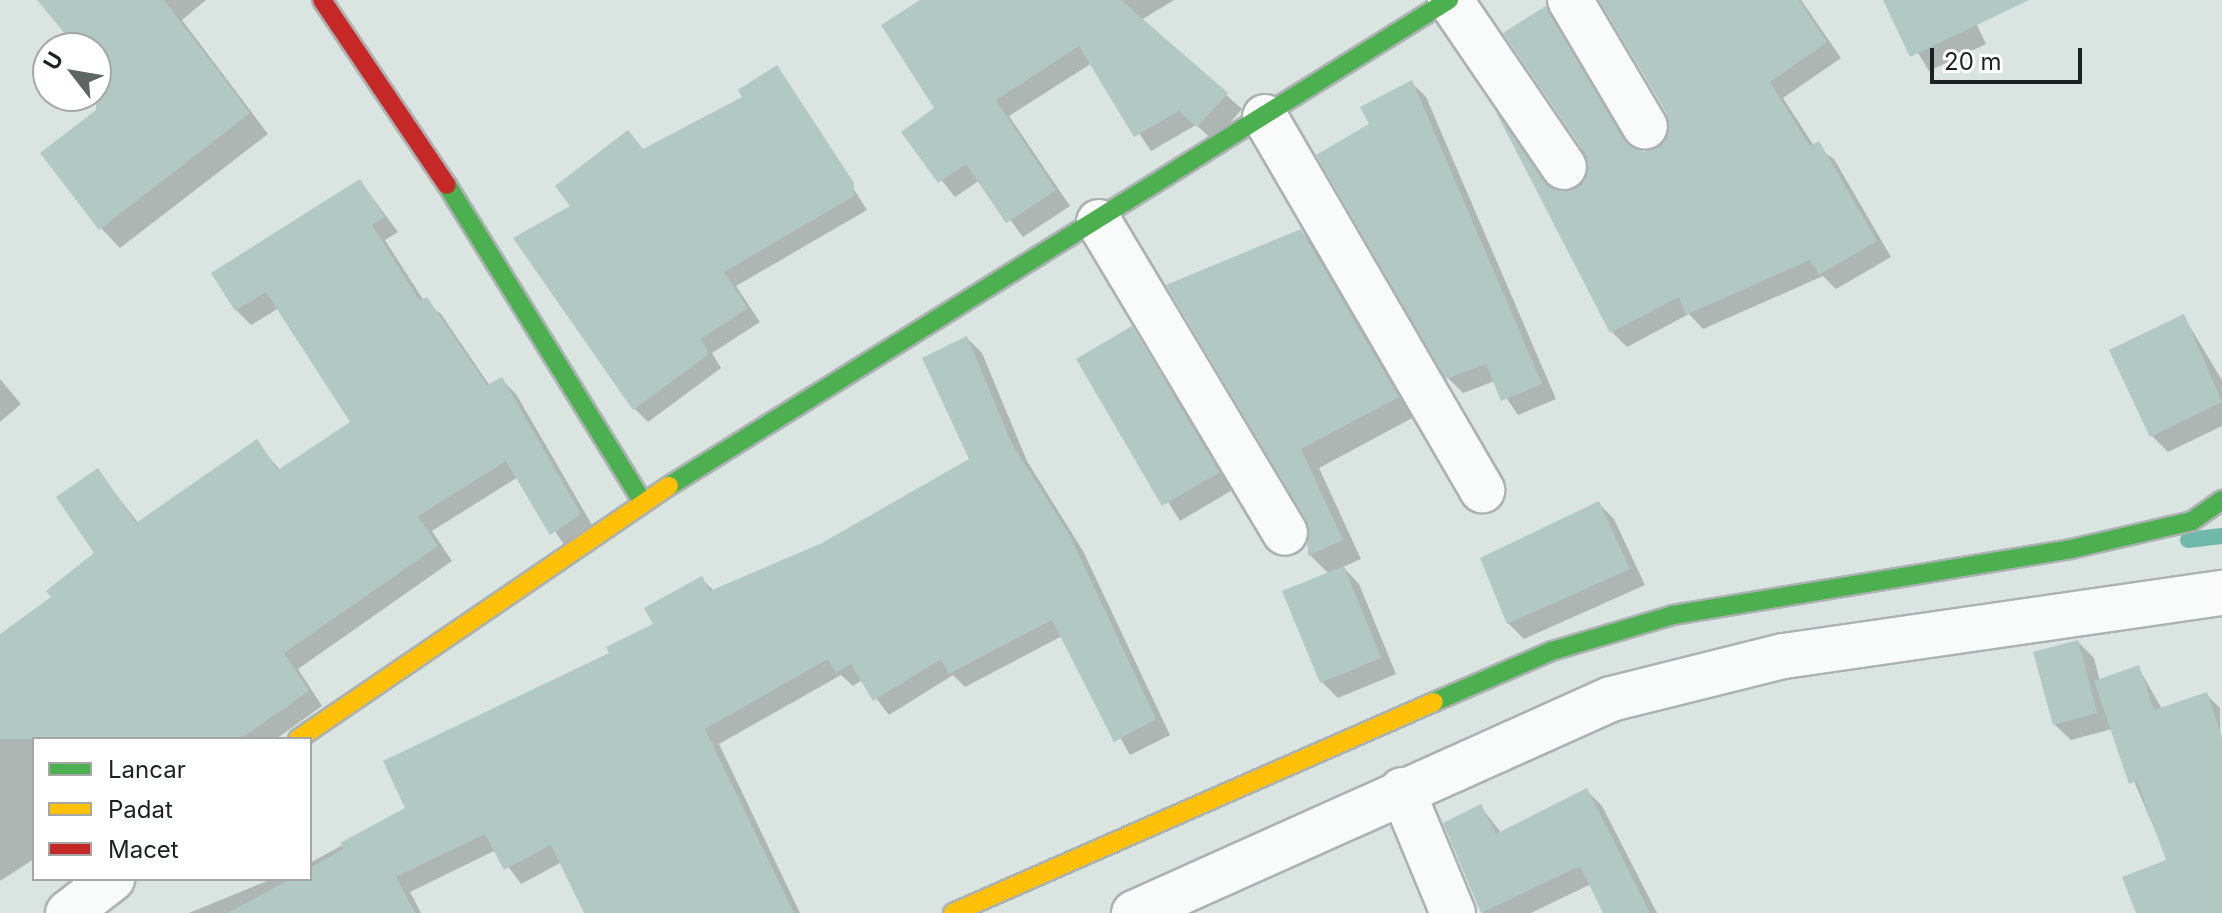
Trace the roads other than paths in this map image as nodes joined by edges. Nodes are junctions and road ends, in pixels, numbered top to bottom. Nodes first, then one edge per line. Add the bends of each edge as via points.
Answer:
1 (322, 0) edge
2 (1450, 0) edge
3 (1570, 0) edge
4 (1265, 117) junction
5 (1645, 127) dead end
6 (1564, 167) dead end
7 (1099, 222) junction
8 (1482, 490) dead end
9 (2222, 500) edge
10 (643, 502) junction
11 (1285, 533) dead end
12 (2222, 593) edge
13 (301, 737) edge
14 (1402, 790) junction
15 (109, 881) edge
16 (68, 913) edge
17 (953, 913) edge
18 (1134, 913) edge
19 (1453, 913) edge

1 - 10 street via 519,291
2 - 4 street
2 - 6 street
3 - 5 street
4 - 7 street
4 - 8 street
7 - 10 street
7 - 11 street
9 - 17 street via 2192,521 2127,536 1673,615 1552,651
10 - 13 street
12 - 14 street via 1697,674 1611,699
14 - 18 street
14 - 19 street
15 - 16 street

